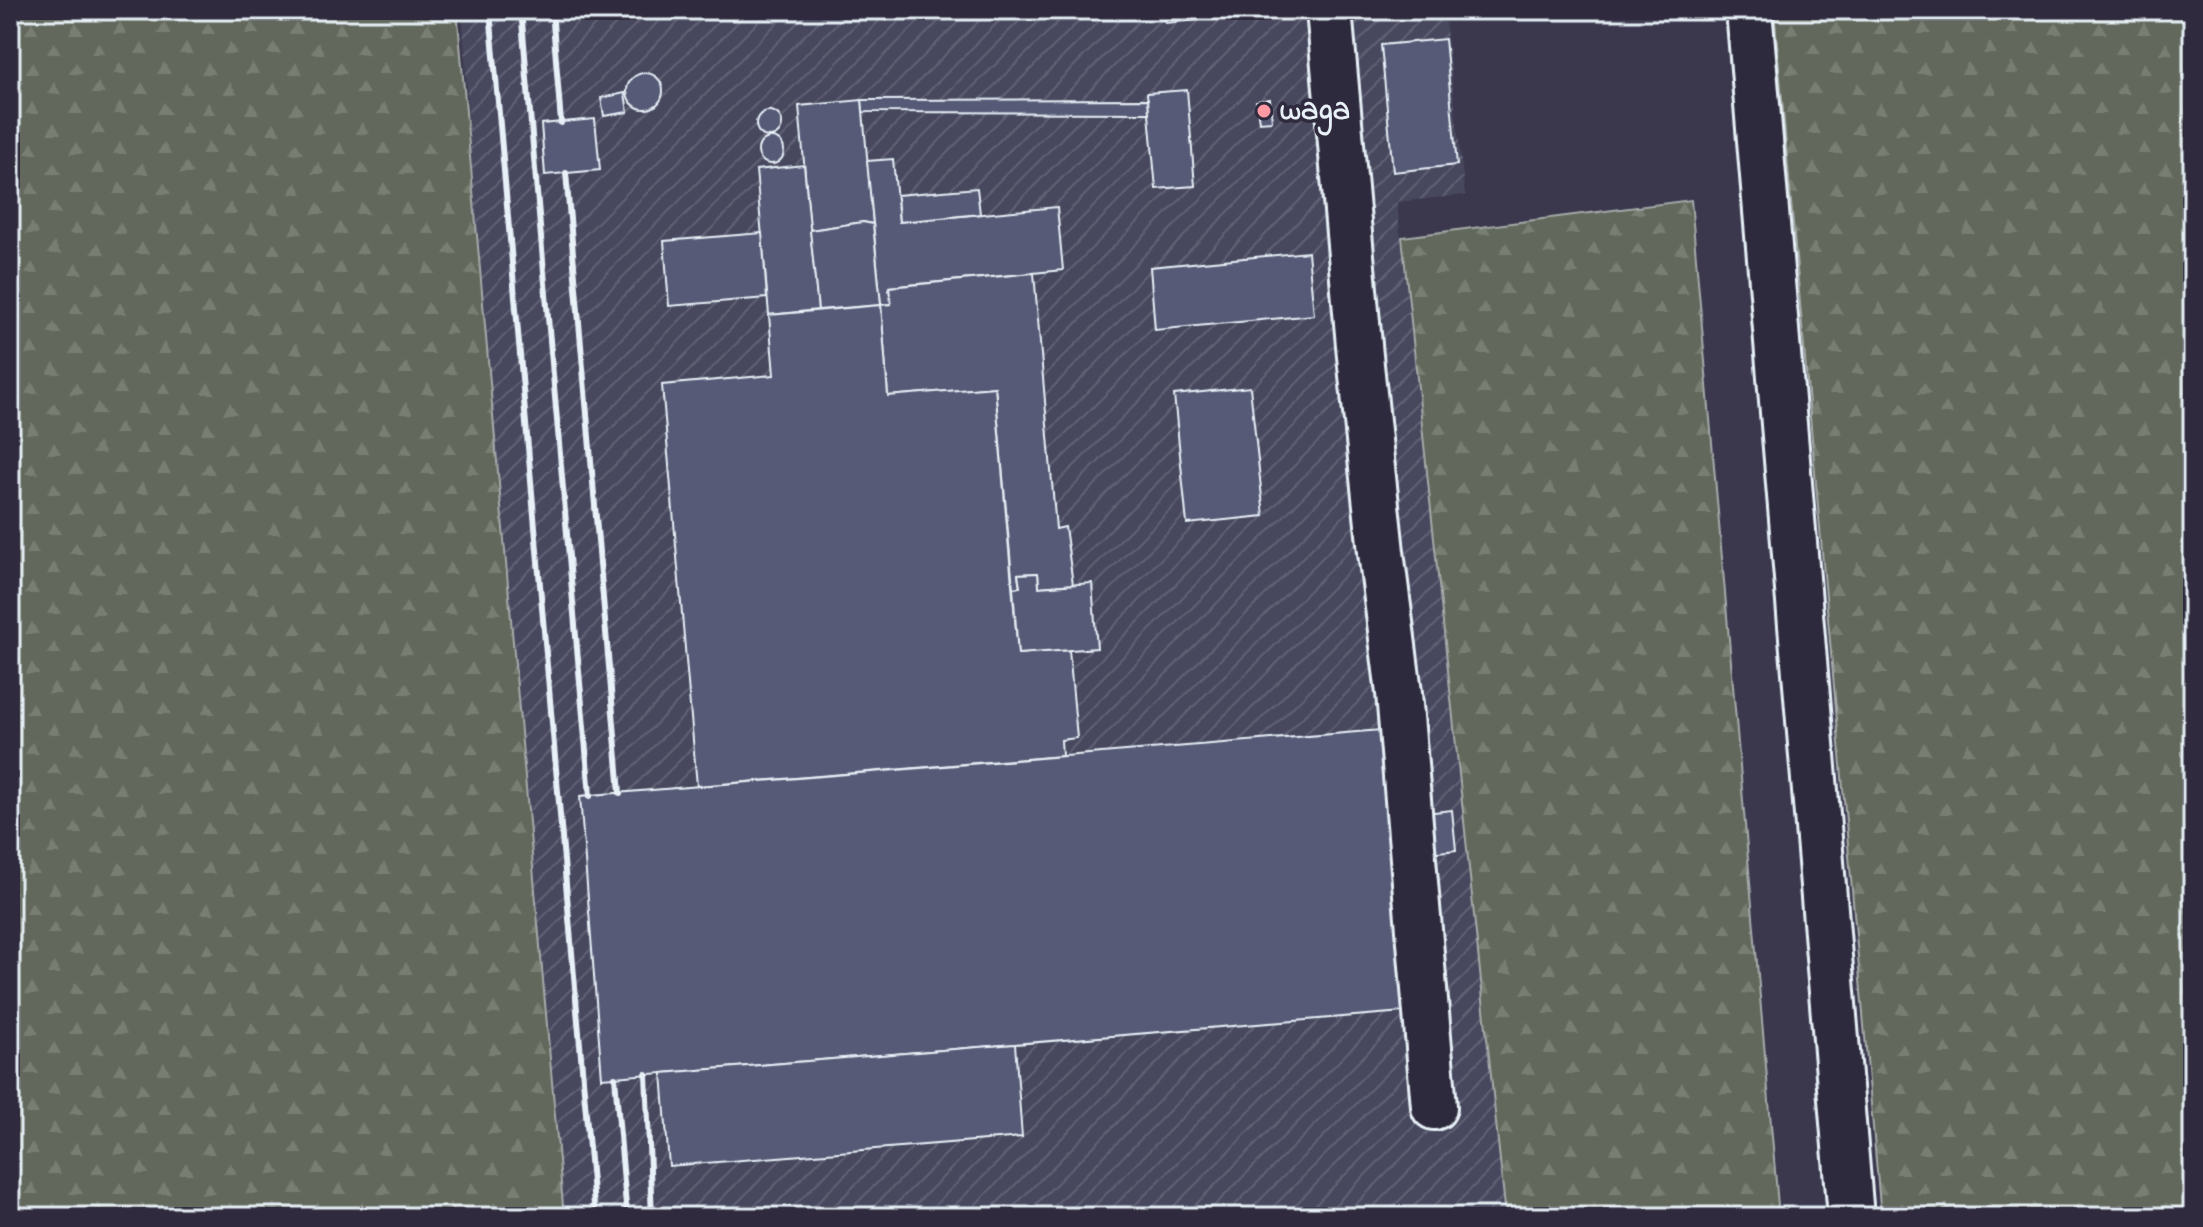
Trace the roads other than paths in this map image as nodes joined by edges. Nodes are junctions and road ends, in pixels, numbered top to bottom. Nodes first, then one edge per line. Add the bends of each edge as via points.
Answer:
1 (1329, 10) edge
2 (1749, 10) edge
3 (1434, 1107) dead end
4 (1851, 1217) edge

1 - 3 main road via 1360,356 1399,693
2 - 4 main road

